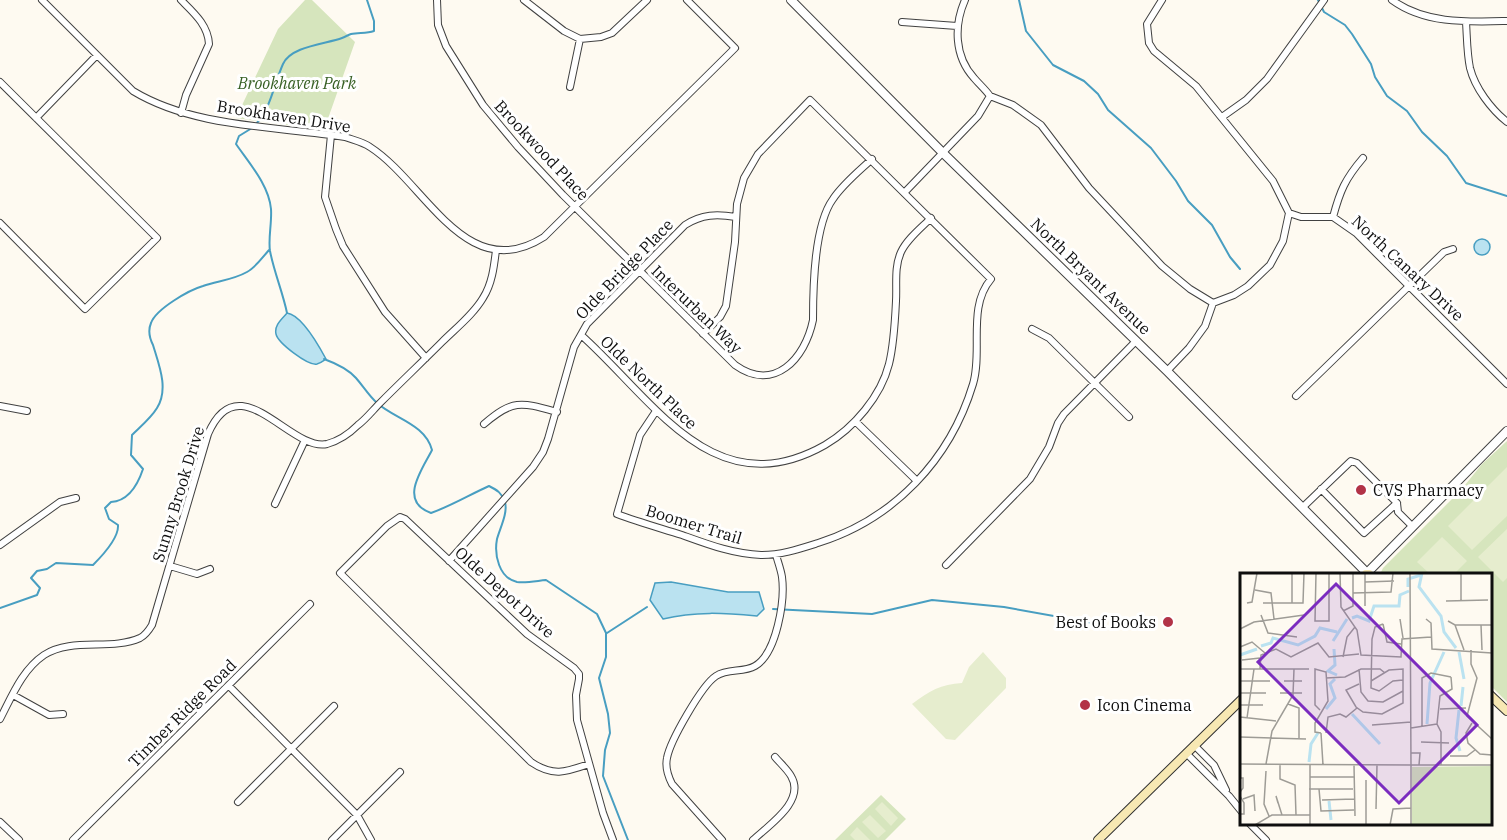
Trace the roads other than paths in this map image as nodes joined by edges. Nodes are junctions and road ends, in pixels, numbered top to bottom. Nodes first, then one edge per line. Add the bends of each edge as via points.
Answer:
1 (42, 0) edge
2 (182, 0) edge
3 (437, 0) edge
4 (524, 0) edge
5 (647, 0) edge
6 (687, 0) edge
7 (791, 0) edge
8 (965, 0) edge
9 (1162, 0) edge
10 (1324, 0) edge
11 (1392, 0) edge
12 (1507, 21) edge
13 (902, 22) dead end
14 (1466, 22) junction
15 (957, 26) junction
16 (580, 39) junction
17 (97, 56) junction
18 (0, 82) edge
19 (570, 87) dead end
20 (990, 96) junction
21 (181, 113) junction
22 (1222, 117) junction
23 (36, 118) junction
24 (1507, 122) edge
25 (331, 135) junction
26 (942, 152) junction
27 (1363, 158) dead end
28 (872, 159) junction
29 (904, 193) junction
30 (575, 206) junction
31 (1289, 213) junction
32 (1333, 217) junction
33 (736, 218) junction
34 (931, 218) junction
35 (0, 224) edge
36 (1454, 249) dead end
37 (496, 250) junction
38 (639, 271) junction
39 (1409, 286) junction
40 (1213, 303) junction
41 (1032, 329) dead end
42 (703, 334) junction
43 (581, 335) junction
44 (1136, 341) junction
45 (426, 358) junction
46 (1167, 371) junction
47 (1095, 382) junction
48 (1507, 384) edge
49 (1296, 396) dead end
50 (0, 406) edge
51 (27, 411) dead end
52 (656, 411) junction
53 (557, 412) junction
54 (1129, 417) dead end
55 (855, 421) junction
56 (484, 424) dead end
57 (1507, 431) edge
58 (305, 440) junction
59 (917, 481) junction
60 (1321, 489) junction
61 (76, 498) dead end
62 (1397, 503) junction
63 (275, 504) dead end
64 (1302, 508) junction
65 (1413, 527) junction
66 (0, 545) edge
67 (776, 555) junction
68 (449, 561) junction
69 (946, 565) dead end
70 (170, 566) junction
71 (210, 569) dead end
72 (1366, 573) edge
73 (1368, 573) edge
74 (310, 604) dead end
75 (229, 686) junction
76 (13, 695) junction
77 (1492, 696) edge
78 (1240, 701) edge
79 (334, 706) dead end
80 (1507, 711) edge
81 (63, 714) dead end
82 (0, 719) edge
83 (1194, 745) junction
84 (293, 749) junction
85 (1186, 753) junction
86 (775, 757) dead end
87 (589, 764) junction
88 (400, 772) dead end
89 (1229, 796) junction
90 (238, 802) dead end
91 (1240, 810) edge
92 (357, 815) junction
93 (0, 822) edge
94 (1251, 825) edge
95 (19, 840) edge
96 (73, 840) edge
97 (332, 840) edge
98 (371, 840) edge
99 (614, 840) edge
100 (723, 840) edge
101 (753, 840) edge
102 (1098, 840) edge
103 (1266, 840) edge

1 - 17 street, Brookhaven Drive
2 - 21 street via 200,19 209,44
3 - 30 street, Brookwood Place via 438,26 446,46 483,105
4 - 16 street
5 - 16 street via 612,33
6 - 30 street, Brookhaven Drive via 735,48
7 - 26 street, North Bryant Avenue
8 - 15 street
9 - 22 street via 1147,24 1149,43 1163,60 1196,86
10 - 22 street via 1267,79
11 - 14 street via 1421,16
12 - 14 street
13 - 15 street
14 - 24 street via 1470,69 1490,104
15 - 20 street via 965,66
16 - 19 street
17 - 21 street, Brookhaven Drive via 133,91
17 - 23 street
18 - 23 street
20 - 26 street via 978,116
20 - 40 street via 1013,105 1041,125 1089,188 1162,266
21 - 25 street, Brookhaven Drive
22 - 31 street via 1273,181
23 - 35 street via 157,238 85,309
25 - 37 street, Brookhaven Drive via 370,146 464,237
25 - 45 street via 325,197 343,246 380,306
26 - 29 street
26 - 44 street, North Bryant Avenue
27 - 32 street via 1347,177
28 - 29 street
28 - 33 street via 810,100 758,154 744,178
28 - 42 street, Interurban Way via 838,192 823,216 813,320 796,359 775,372 752,375 735,365
29 - 34 street
30 - 37 street, Brookhaven Drive via 531,246
30 - 38 street, Brookwood Place
31 - 32 street, North Canary Drive
31 - 40 street via 1283,241 1270,265 1248,286
32 - 39 street, North Canary Drive via 1356,233
33 - 38 street, Olde Bridge Place via 719,214 696,218 675,233
33 - 42 street via 726,306
34 - 55 street, Olde North Place via 901,251 896,268 888,366 882,383
34 - 59 street, Boomer Trail via 991,279 979,305 976,366 967,404 943,452
36 - 39 street via 1444,252
37 - 45 street via 493,275 483,299
38 - 42 street, Interurban Way
38 - 43 street, Olde Bridge Place
39 - 48 street, North Canary Drive
39 - 49 street
40 - 46 street via 1205,326
41 - 47 street via 1049,338
43 - 52 street, Olde North Place
43 - 53 street, Olde Bridge Place via 574,347
44 - 46 street, North Bryant Avenue
44 - 47 street
45 - 58 street via 350,432 325,444
46 - 64 street, North Bryant Avenue
47 - 54 street
47 - 69 street via 1058,423 1030,480
50 - 51 street
52 - 55 street, Olde North Place via 710,453 751,463 798,458 832,441
52 - 67 street, Boomer Trail via 643,427 617,514 734,552
53 - 56 street via 511,405
53 - 68 street, Olde Bridge Place via 543,452 533,467
55 - 59 street
57 - 65 street
58 - 63 street
58 - 70 street, Sunny Brook Drive via 251,408 237,407 219,416 208,434
59 - 67 street, Boomer Trail via 891,507 853,530
60 - 62 street via 1351,461
60 - 62 street via 1364,533
60 - 64 street
61 - 66 street via 60,502
62 - 65 street via 1398,512
64 - 72 street, North Bryant Avenue
65 - 73 street
67 - 100 street via 782,577 781,613 764,658 751,668 730,670 714,677 688,714 666,761 672,784
68 - 87 street, Olde Depot Drive via 527,634 579,674 576,713
68 - 87 street, Olde Depot Drive via 414,525 400,518 340,573 531,762 541,769 565,772
70 - 71 street via 197,573
70 - 76 street, Sunny Brook Drive via 146,634 125,641 53,650 27,671
74 - 75 street, Timber Ridge Road
75 - 84 street
75 - 96 street, Timber Ridge Road
76 - 81 street via 49,715
76 - 82 street, Sunny Brook Drive
77 - 80 main road
78 - 83 main road
79 - 84 street
83 - 85 main road
83 - 89 street via 1214,765
84 - 90 street
84 - 92 street
85 - 89 street
85 - 102 main road
86 - 101 street via 791,776 794,795 782,813
87 - 99 street, Olde Depot Drive
88 - 92 street
89 - 91 street
92 - 97 street
92 - 98 street
93 - 95 street
94 - 103 street

